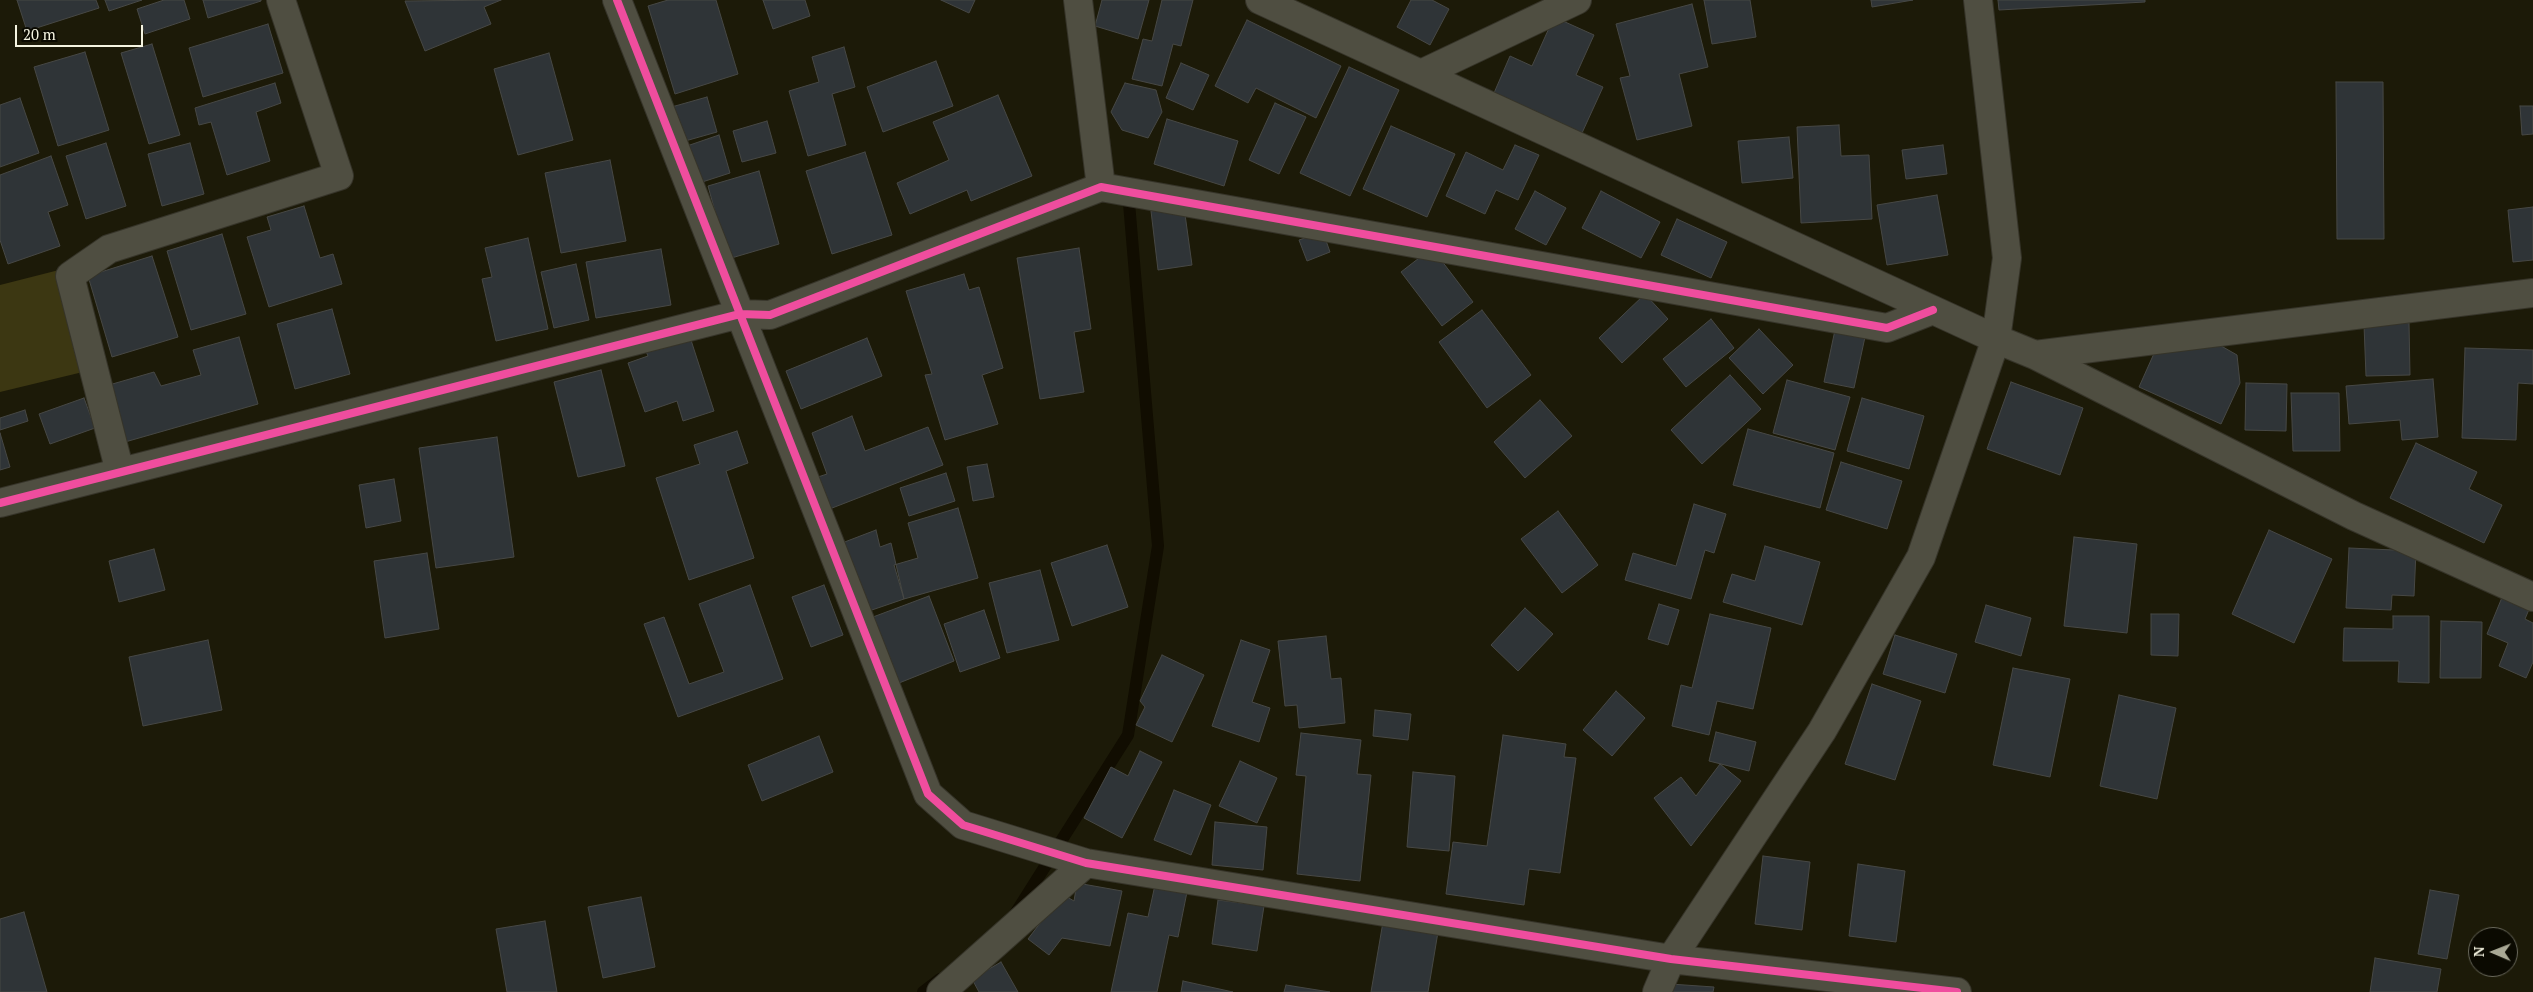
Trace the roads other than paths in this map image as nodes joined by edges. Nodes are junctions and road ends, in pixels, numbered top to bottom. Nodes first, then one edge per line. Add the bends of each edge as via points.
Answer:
1 (281, 0) edge
2 (617, 0) edge
3 (1078, 0) edge
4 (1260, 0) edge
5 (1577, 0) edge
6 (1978, 0) edge
7 (1421, 74) junction
8 (1101, 187) junction
9 (2533, 293) edge
10 (1933, 310) junction
11 (740, 314) junction
12 (1996, 339) junction
13 (2035, 355) junction
14 (120, 472) junction
15 (0, 503) edge
16 (2533, 598) edge
17 (1086, 863) junction
18 (1671, 959) junction
19 (941, 992) edge
20 (1657, 992) edge
21 (1957, 992) edge

1 - 14 street via 339,176 108,249 70,276
2 - 11 street
3 - 8 street
4 - 7 street
5 - 7 street
6 - 12 street via 2007,258
7 - 10 street
8 - 10 street via 1887,328
8 - 11 street via 770,314
9 - 13 street
10 - 12 street
11 - 14 street
11 - 17 street via 928,794 963,825
12 - 13 street
12 - 18 street via 1921,556 1822,731
13 - 16 street via 2354,516
14 - 15 street
17 - 18 street
17 - 19 street
18 - 20 street
18 - 21 street

